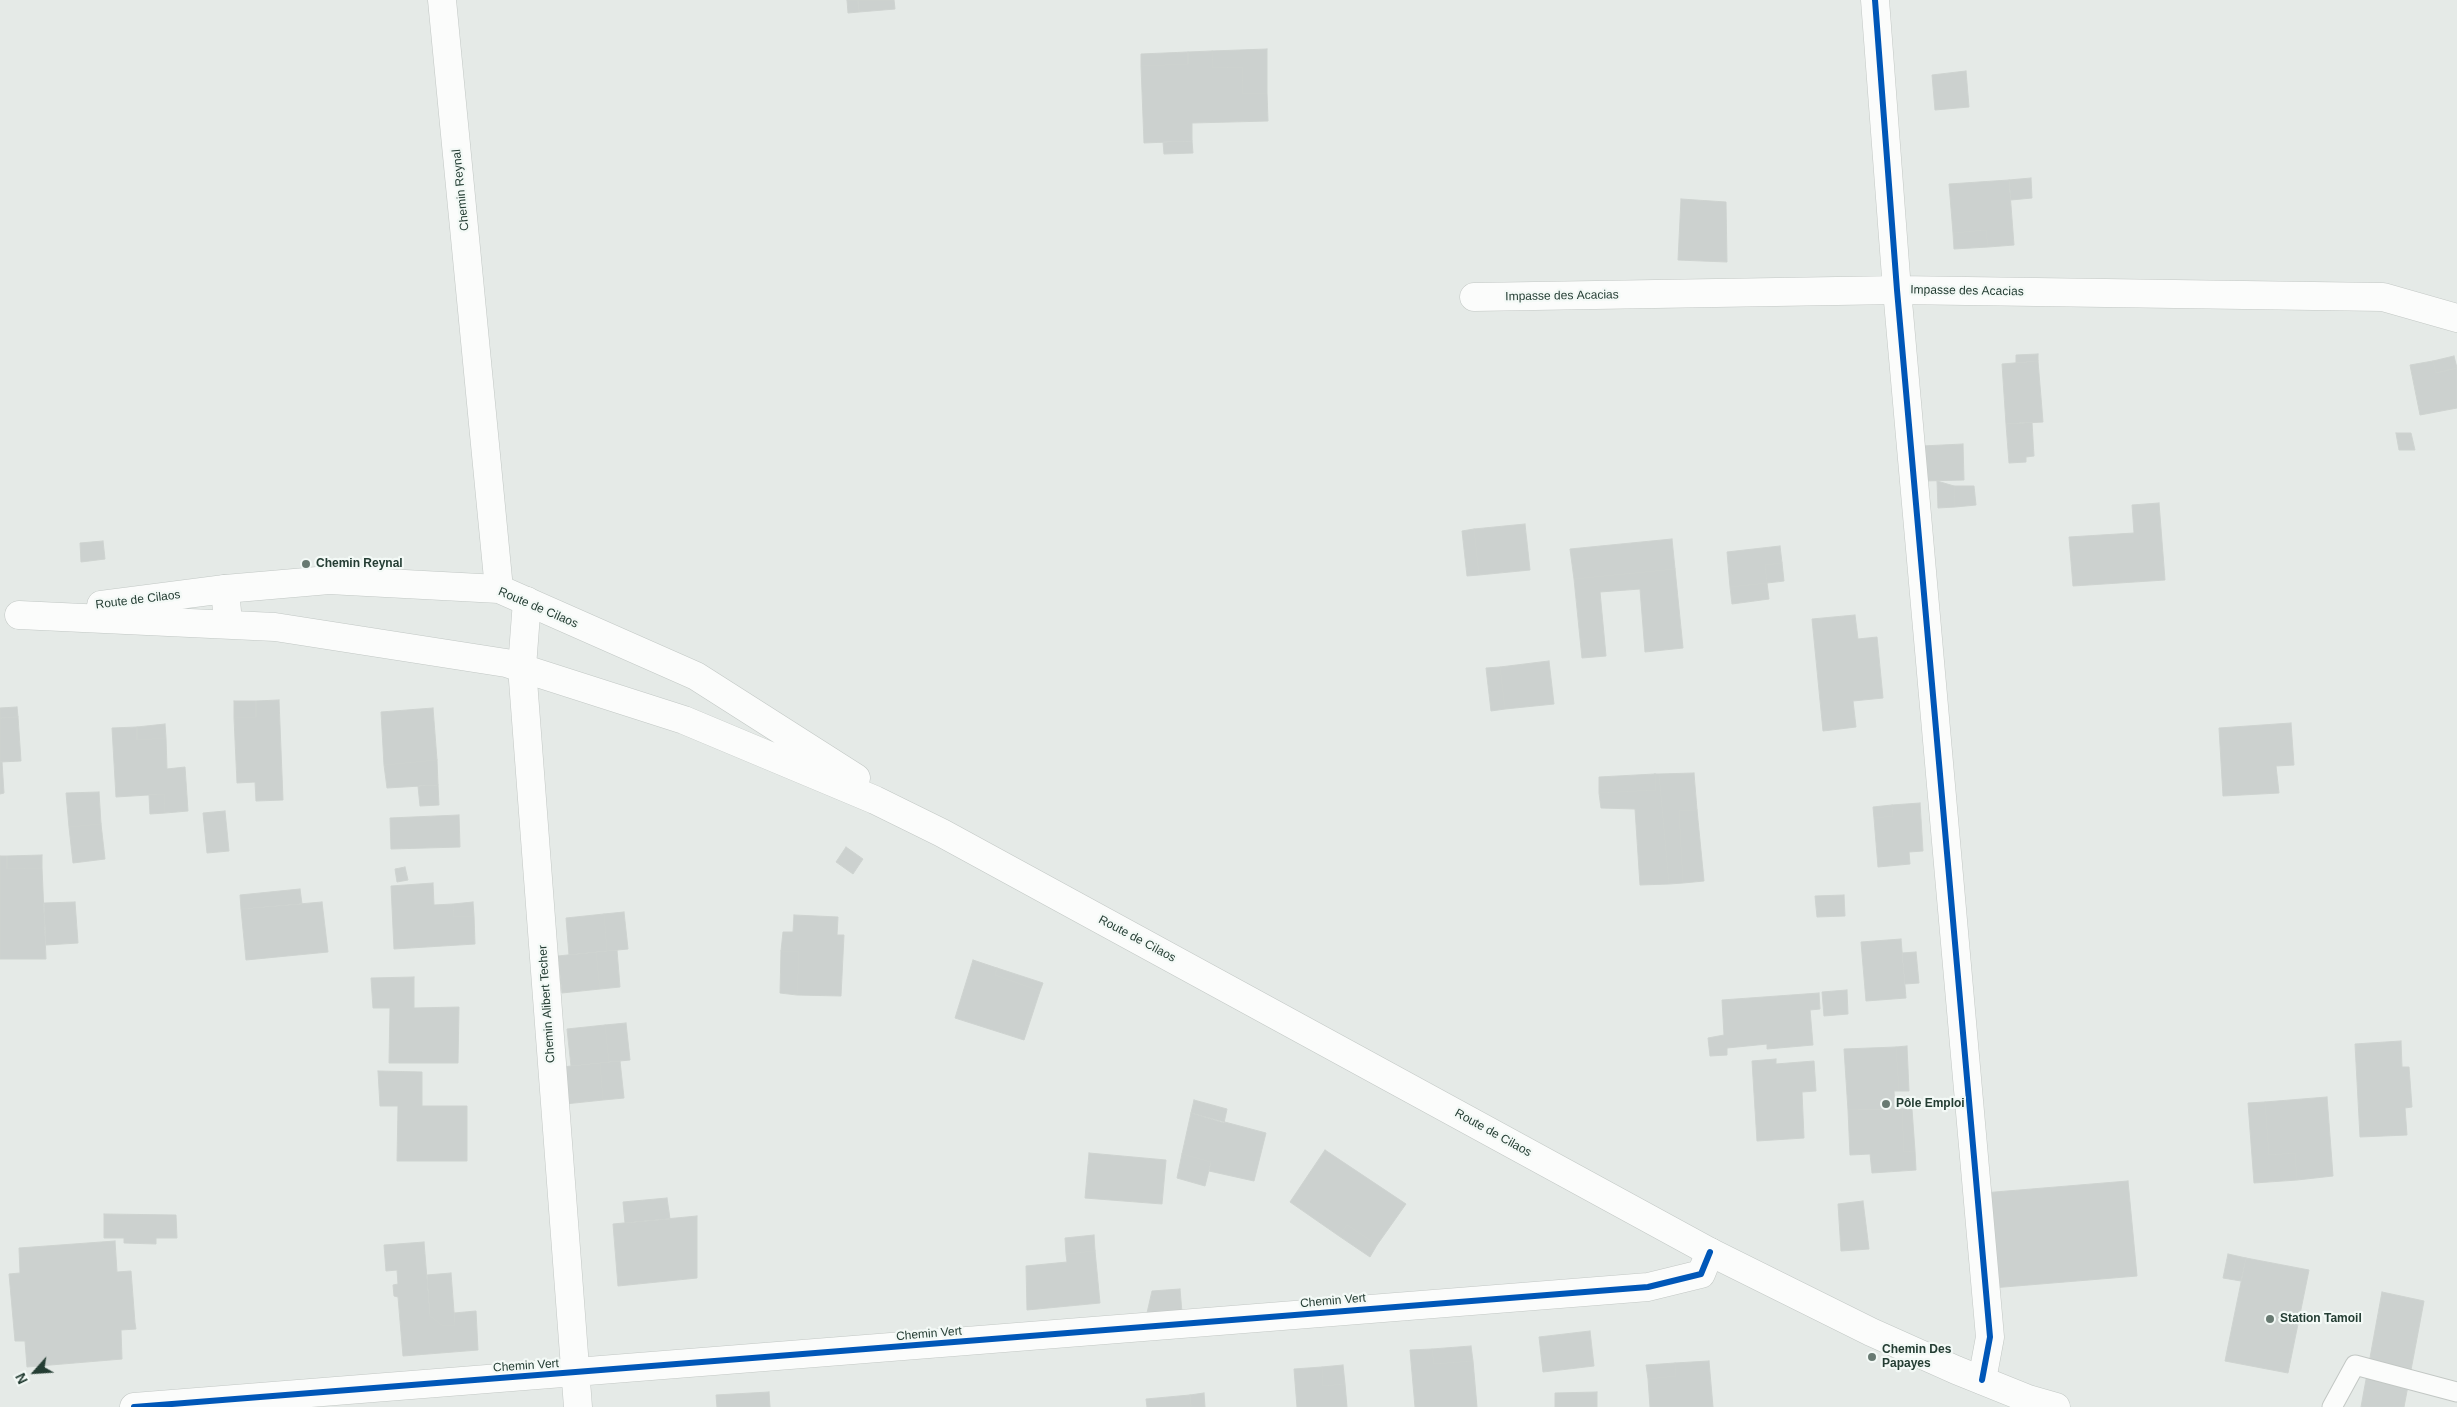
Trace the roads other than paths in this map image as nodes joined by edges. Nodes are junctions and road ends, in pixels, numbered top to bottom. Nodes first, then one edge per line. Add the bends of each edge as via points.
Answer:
1 (442, 0) edge
2 (1874, 0) edge
3 (1897, 290) junction
4 (1474, 297) dead end
5 (2457, 318) edge
6 (226, 589) junction
7 (499, 589) junction
8 (527, 601) junction
9 (10, 615) edge
10 (228, 623) junction
11 (522, 667) junction
12 (942, 834) junction
13 (1710, 1252) junction
14 (575, 1374) junction
15 (1982, 1380) junction
16 (2457, 1392) edge
17 (2026, 1403) edge
18 (134, 1407) edge
19 (578, 1407) edge
20 (2056, 1407) edge
21 (2332, 1407) edge

1 - 7 street, Chemin Reynal
2 - 3 street
3 - 4 street, Impasse des Acacias
3 - 5 street, Impasse des Acacias via 2383,297
3 - 15 street via 1990,1337
6 - 7 street, Route de Cilaos via 329,580
6 - 9 street, Route de Cilaos
6 - 10 street
7 - 8 street, Route de Cilaos
8 - 11 street, Chemin Alibert Techer
8 - 12 street, Route de Cilaos via 696,676
9 - 10 street, Route de Cilaos
10 - 11 street, Route de Cilaos via 275,627
11 - 12 street, Route de Cilaos via 684,720 875,800
11 - 14 street, Chemin Alibert Techer
12 - 13 street, Route de Cilaos
13 - 14 street, Chemin Vert via 1700,1274 1648,1286
13 - 15 street, Route de Cilaos via 1871,1332
14 - 18 street, Chemin Vert
14 - 19 street, Chemin Alibert Techer
15 - 17 street, Route de Cilaos
16 - 21 lane via 2355,1365
17 - 20 street, Route de Cilaos

